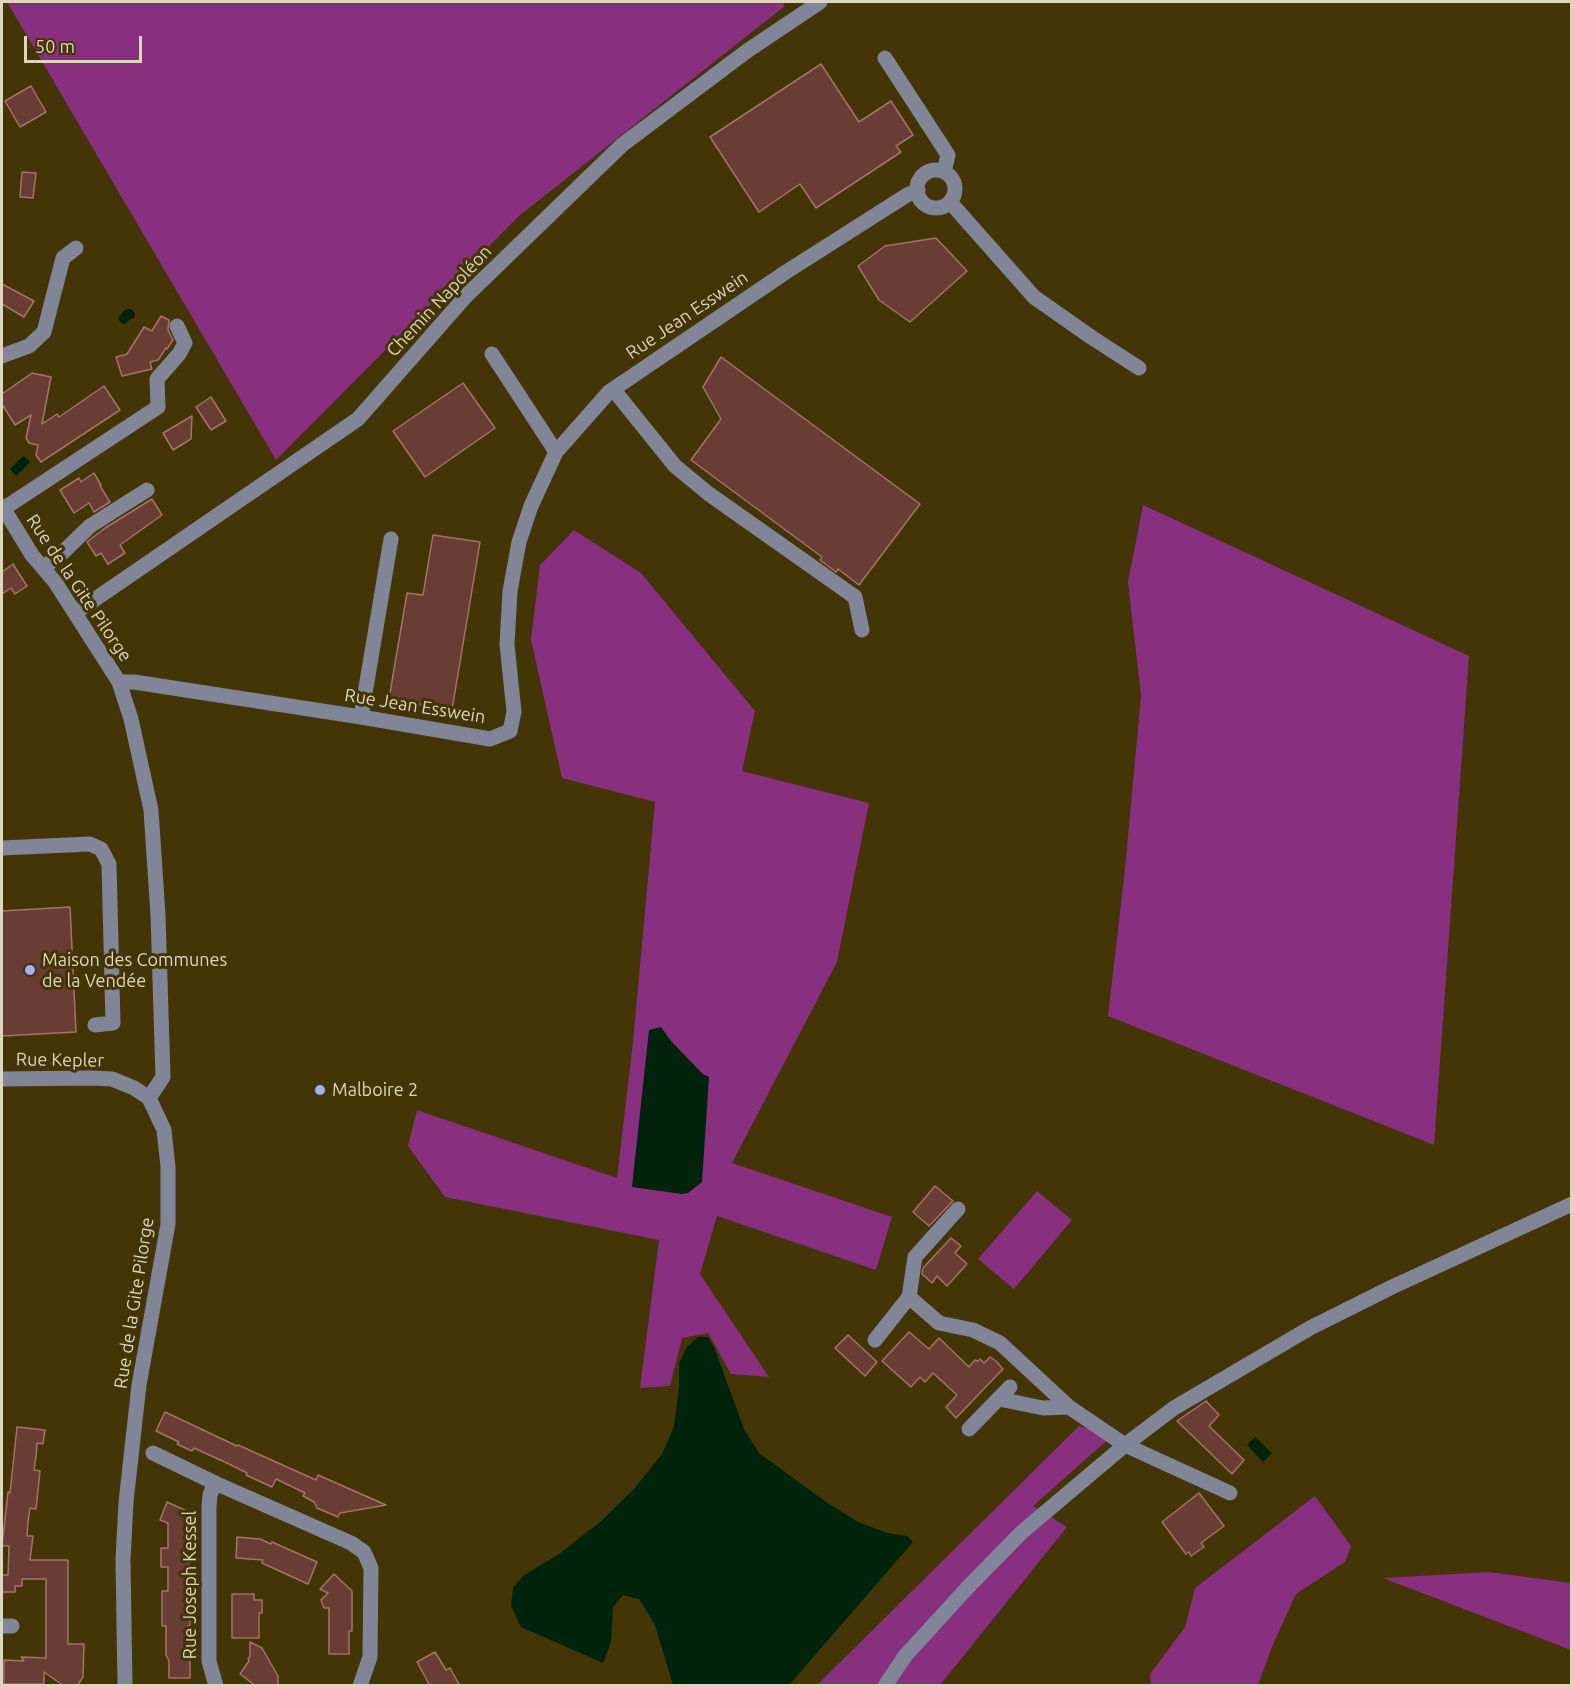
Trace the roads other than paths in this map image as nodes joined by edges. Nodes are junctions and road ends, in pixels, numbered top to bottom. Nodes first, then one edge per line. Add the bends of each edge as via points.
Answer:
1 (820, 2) edge
2 (885, 58) dead end
3 (944, 172) junction
4 (918, 190) junction
5 (950, 202) junction
6 (76, 248) dead end
7 (177, 326) dead end
8 (492, 354) dead end
9 (2, 356) edge
10 (1139, 368) dead end
11 (613, 389) junction
12 (556, 452) junction
13 (147, 490) dead end
14 (2, 508) edge
15 (391, 539) dead end
16 (43, 568) junction
17 (75, 613) junction
18 (862, 630) dead end
19 (119, 682) junction
20 (361, 717) junction
21 (2, 848) edge
22 (95, 1025) dead end
23 (2, 1079) edge
24 (149, 1098) junction
25 (1572, 1204) edge
26 (958, 1209) dead end
27 (909, 1297) junction
28 (875, 1340) dead end
29 (1011, 1388) dead end
30 (999, 1399) junction
31 (1069, 1407) junction
32 (969, 1429) dead end
33 (1125, 1445) junction
34 (153, 1453) dead end
35 (215, 1483) junction
36 (1230, 1493) dead end
37 (125, 1686) edge
38 (216, 1686) edge
39 (360, 1686) edge
40 (885, 1686) edge

1 - 17 street, Chemin Napoléon via 747,51 622,145 466,296 358,419
2 - 3 street via 948,155
3 - 4 street via 926,174
3 - 5 street via 955,186
4 - 5 street via 922,202 933,208
4 - 11 street, Rue Jean Esswein
5 - 10 street via 1034,297
6 - 9 street via 63,258 44,332 29,346
7 - 14 street via 185,343 157,379 158,407
8 - 12 street
11 - 12 street, Rue Jean Esswein
11 - 18 street via 675,466 855,597
12 - 20 street, Rue Jean Esswein via 519,542 510,591 507,644 514,712 510,731 490,739
13 - 16 street via 90,526
14 - 16 street, Rue de la Gite Pilorge
15 - 20 street
16 - 17 street, Rue de la Gite Pilorge
17 - 19 street, Rue de la Gite Pilorge
19 - 20 street, Rue Jean Esswein
19 - 24 street, Rue de la Gite Pilorge via 151,810 163,1077
21 - 22 street via 90,844 101,849 109,864 113,1023
23 - 24 street, Rue Kepler via 112,1079
24 - 37 street, Rue de la Gite Pilorge via 164,1130 168,1224 139,1385 126,1502
25 - 33 street via 1310,1328 1174,1408
26 - 27 street via 915,1257
27 - 28 street
27 - 31 street via 939,1323 974,1330 1000,1343
29 - 30 street
30 - 31 street via 1043,1408
30 - 32 street
31 - 33 street
33 - 36 street
33 - 40 street via 1022,1532 905,1656
34 - 35 street
35 - 38 street, Rue Joseph Kessel via 209,1506 209,1661
35 - 39 street via 364,1552 371,1568 370,1657

